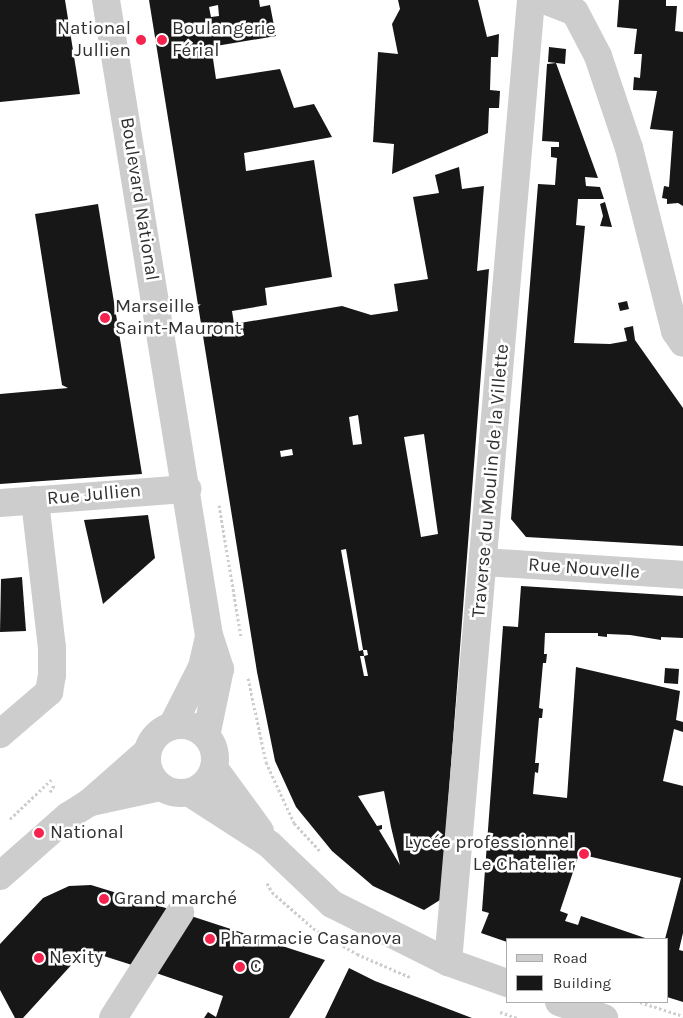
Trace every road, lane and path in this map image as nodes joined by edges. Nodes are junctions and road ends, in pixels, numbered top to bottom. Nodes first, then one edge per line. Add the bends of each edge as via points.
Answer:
1 (106, 0) edge
2 (531, 0) edge
3 (544, 0) edge
4 (683, 344) edge
5 (187, 489) junction
6 (217, 496) dead end
7 (35, 500) junction
8 (0, 503) edge
9 (484, 562) junction
10 (683, 575) edge
11 (209, 635) junction
12 (242, 642) dead end
13 (247, 672) dead end
14 (172, 726) junction
15 (0, 734) edge
16 (206, 736) junction
17 (148, 752) junction
18 (214, 768) junction
19 (51, 780) dead end
20 (160, 787) junction
21 (190, 793) junction
22 (90, 802) junction
23 (10, 819) dead end
24 (270, 844) junction
25 (325, 856) dead end
26 (0, 876) edge
27 (180, 913) dead end
28 (448, 962) junction
29 (506, 983) edge
30 (562, 1003) edge
31 (643, 1003) edge
32 (683, 1016) edge
33 (113, 1018) edge
34 (604, 1018) edge

1 - 5 street, Boulevard National
2 - 9 street, Traverse du Moulin de la Villette
3 - 4 street via 576,12 598,56 629,148 675,331
5 - 7 street, Rue Jullien
5 - 11 street, Boulevard National
6 - 12 path
7 - 8 street, Rue Jullien
7 - 15 street via 52,648 52,675 49,692
9 - 10 street, Rue Nouvelle
9 - 28 street, Traverse du Moulin de la Villette
11 - 14 street, Boulevard National via 202,667
11 - 16 street, Boulevard National via 220,669
13 - 25 path via 266,762 294,822
14 - 16 street via 196,729
14 - 17 street, Boulevard National via 152,740
16 - 18 street via 216,756
17 - 20 street via 147,765
17 - 22 street, Boulevard National
18 - 21 street via 210,779
18 - 24 street
19 - 23 path
20 - 21 street via 180,794
20 - 22 street
21 - 24 street
22 - 26 street via 68,816
24 - 28 street via 332,904
27 - 33 street
28 - 29 street
30 - 34 street
31 - 32 path

